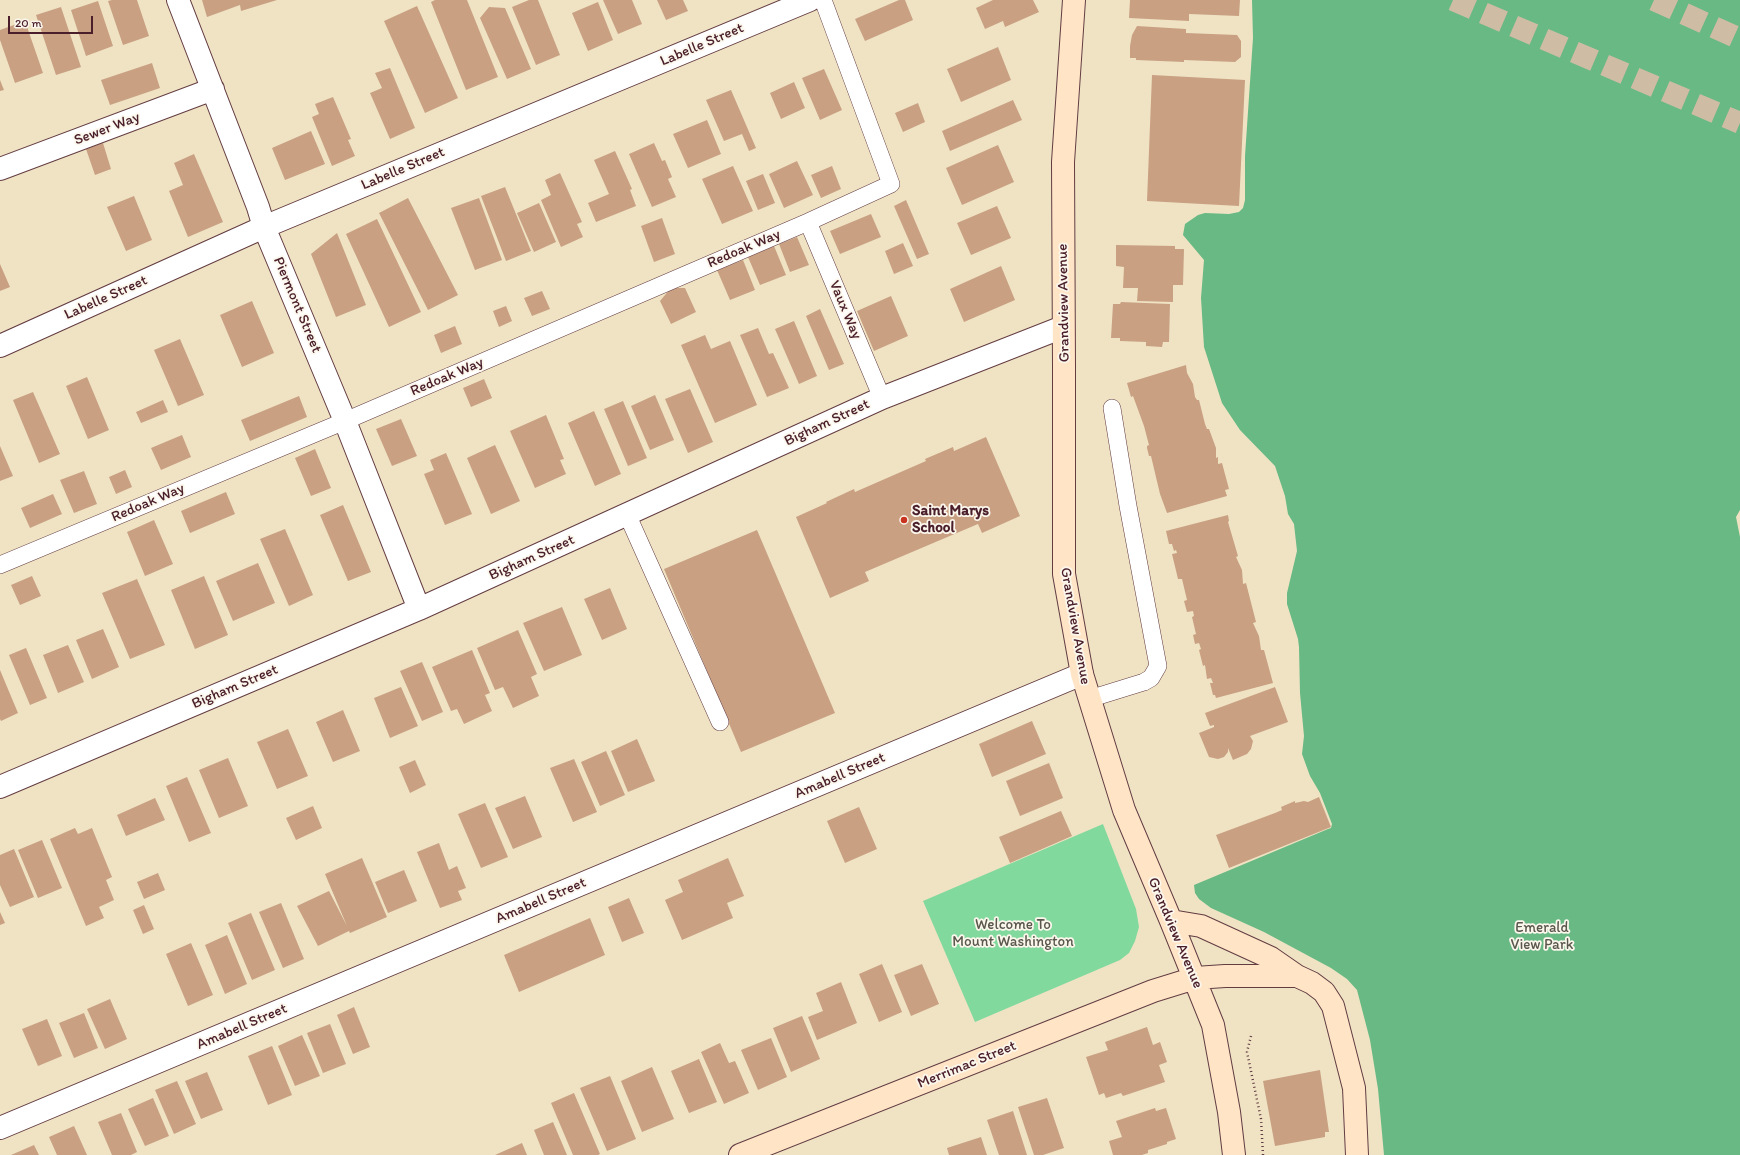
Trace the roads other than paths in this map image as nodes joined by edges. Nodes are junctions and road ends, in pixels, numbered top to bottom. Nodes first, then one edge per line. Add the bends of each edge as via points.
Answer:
1 (178, 0) edge
2 (810, 0) edge
3 (823, 0) edge
4 (1074, 0) edge
5 (213, 89) junction
6 (0, 169) edge
7 (808, 222) junction
8 (264, 227) junction
9 (1063, 327) junction
10 (0, 346) edge
11 (882, 398) junction
12 (1112, 408) dead end
13 (345, 421) junction
14 (628, 514) junction
15 (0, 565) edge
16 (418, 610) junction
17 (1082, 674) junction
18 (1089, 699) junction
19 (720, 722) dead end
20 (0, 787) edge
21 (1171, 921) junction
22 (1297, 976) junction
23 (1194, 978) junction
24 (0, 1128) edge
25 (740, 1155) edge
26 (1234, 1155) edge
27 (1357, 1155) edge

1 - 5 street, Piermont Street
2 - 8 street, Labelle Street
3 - 7 lane, Redoak Way via 891,184
4 - 9 street, Grandview Avenue via 1063,162
5 - 6 street, Sewer Way
5 - 8 street, Piermont Street
7 - 11 lane, Vaux Way
7 - 13 lane, Redoak Way
8 - 10 street, Labelle Street
8 - 13 street, Piermont Street
9 - 11 street, Bigham Street
9 - 17 street, Grandview Avenue via 1064,574
11 - 14 street, Bigham Street
12 - 18 lane via 1158,666 1151,678 1144,682
13 - 15 lane, Redoak Way
13 - 16 street, Piermont Street
14 - 16 street, Bigham Street
14 - 19 lane
16 - 20 street, Bigham Street
17 - 18 street, Grandview Avenue
17 - 24 street, Amabell Street
18 - 21 street, Grandview Avenue via 1124,810
21 - 22 street via 1201,926 1271,958
21 - 23 street, Grandview Avenue
22 - 23 street, Merrimac Street
22 - 27 street via 1324,992 1333,1006 1354,1088
23 - 25 street, Merrimac Street via 1146,994
23 - 26 street, Grandview Avenue via 1212,1025 1229,1112

